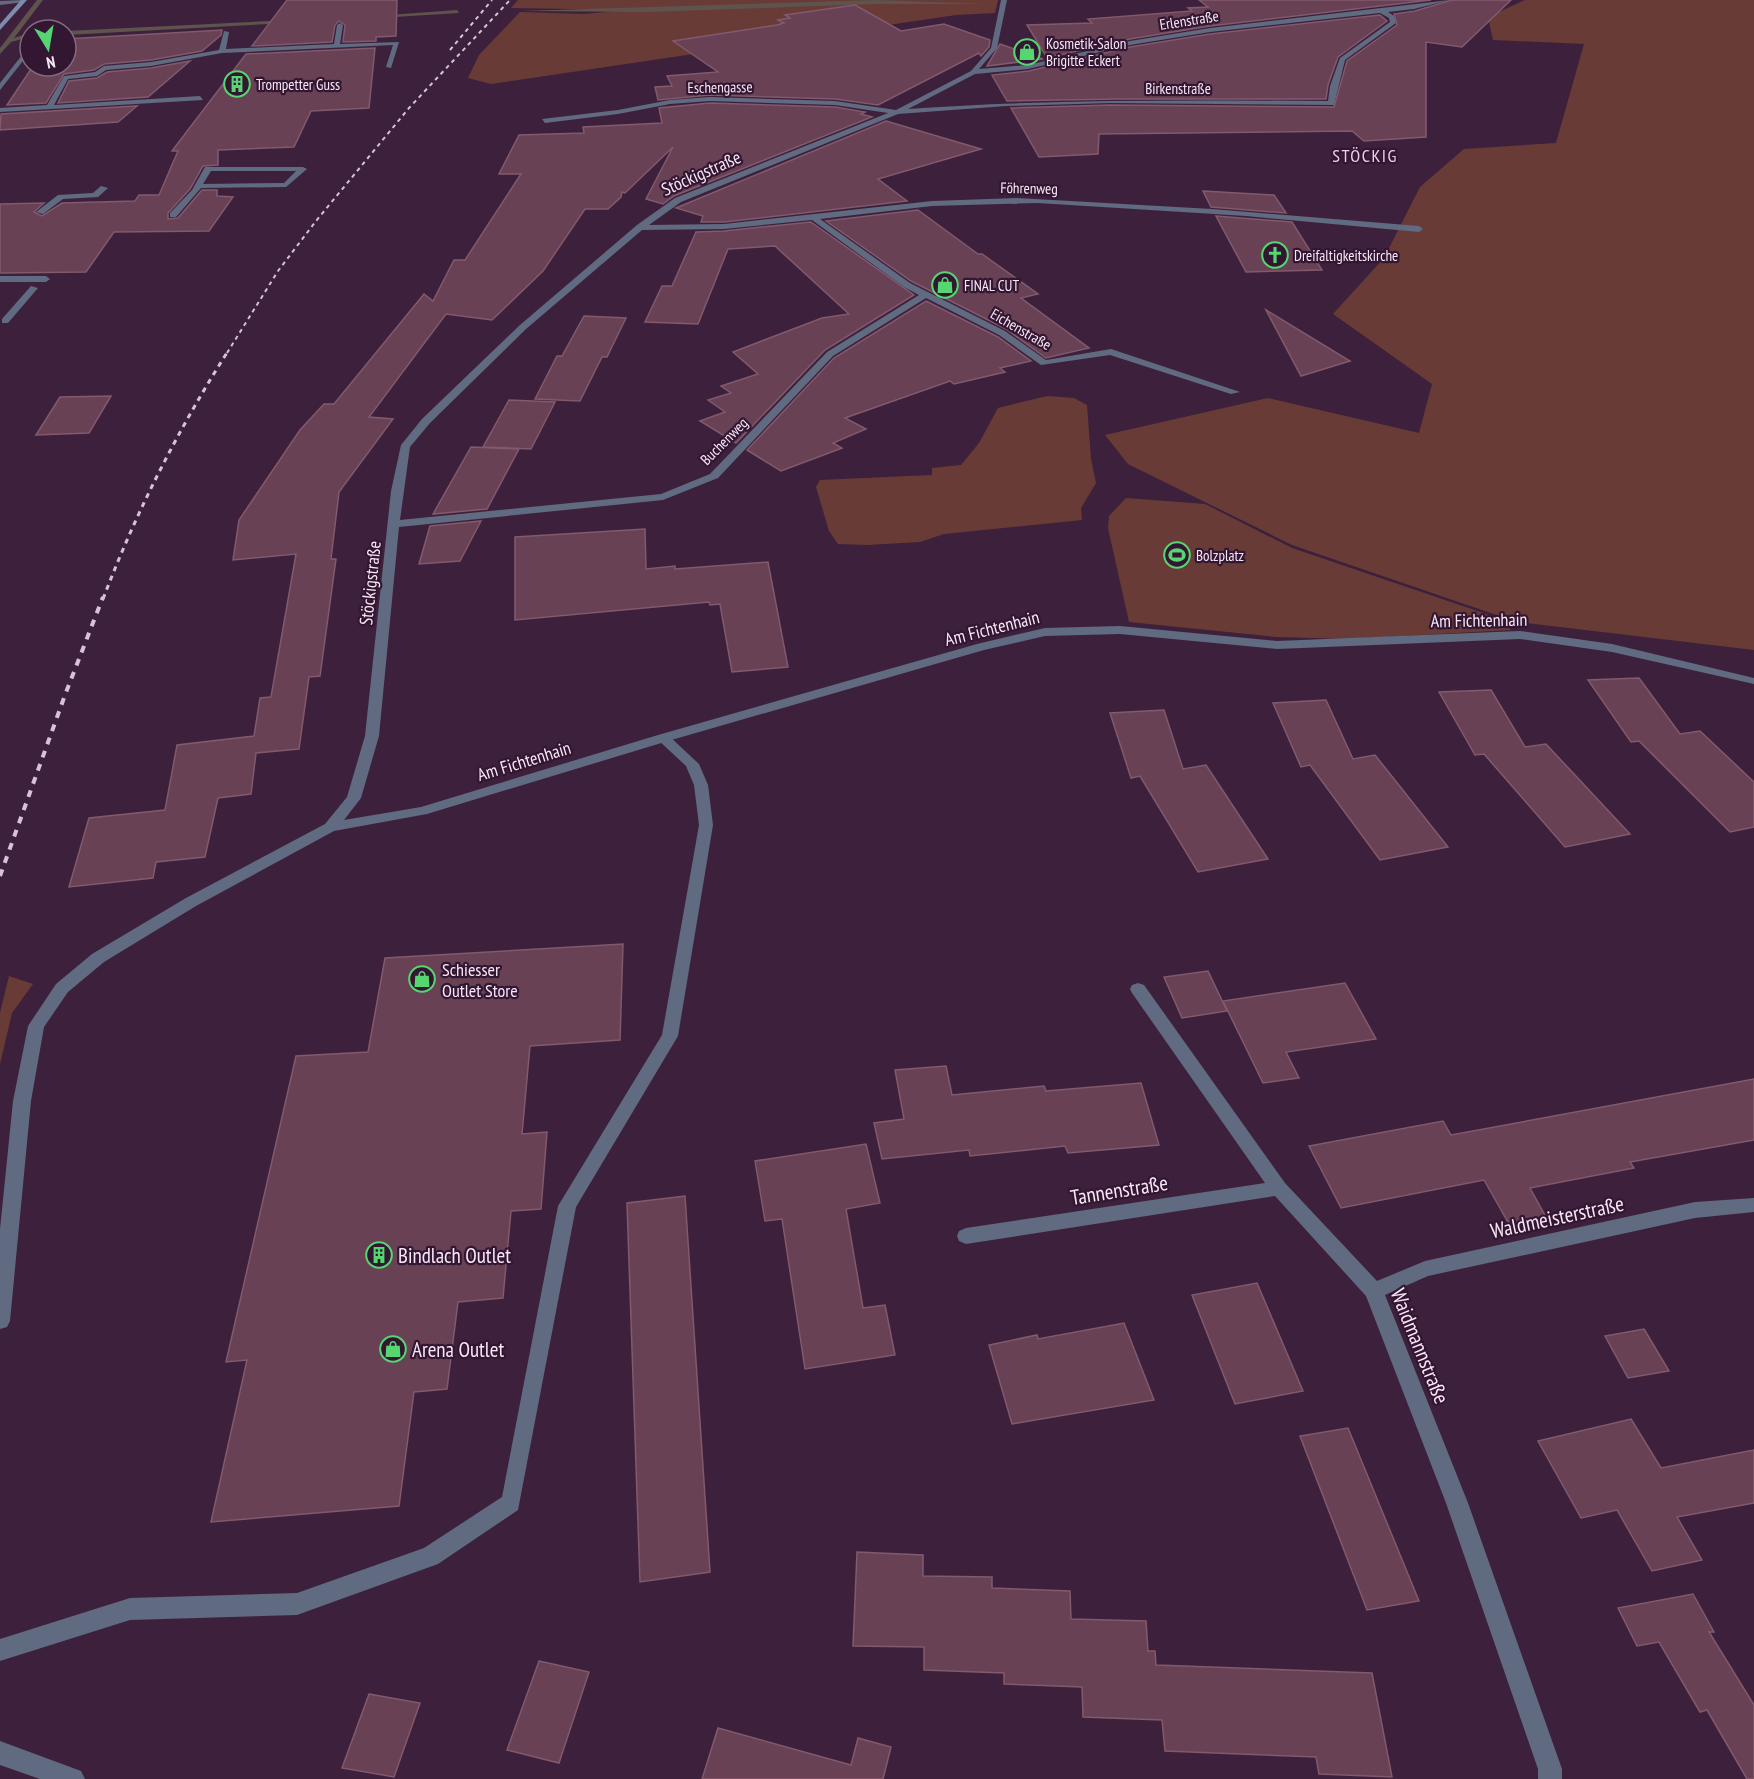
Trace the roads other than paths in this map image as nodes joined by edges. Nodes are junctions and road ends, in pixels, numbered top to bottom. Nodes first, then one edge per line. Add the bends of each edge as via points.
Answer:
1 (1004, 0) edge
2 (1447, 0) edge
3 (23, 1) edge
4 (0, 3) edge
5 (1380, 10) junction
6 (340, 25) dead end
7 (1, 27) edge
8 (226, 32) dead end
9 (337, 45) junction
10 (222, 51) junction
11 (18, 63) edge
12 (389, 67) dead end
13 (973, 72) junction
14 (0, 88) edge
15 (200, 98) dead end
16 (49, 107) junction
17 (0, 110) edge
18 (897, 112) junction
19 (546, 121) dead end
20 (198, 186) junction
21 (104, 188) dead end
22 (40, 212) dead end
23 (173, 215) dead end
24 (815, 219) junction
25 (640, 227) junction
26 (1419, 229) dead end
27 (0, 279) edge
28 (46, 279) dead end
29 (0, 289) edge
30 (925, 295) junction
31 (5, 321) dead end
32 (1235, 392) dead end
33 (394, 524) junction
34 (1752, 681) dead end
35 (663, 738) junction
36 (330, 827) junction
37 (1138, 989) dead end
38 (1279, 1188) junction
39 (1754, 1205) edge
40 (966, 1236) dead end
41 (1374, 1291) junction
42 (0, 1321) edge
43 (0, 1650) edge
44 (0, 1753) edge
45 (73, 1779) edge
46 (1550, 1779) edge

1 - 13 street, Stöckigstraße via 994,48
2 - 5 street, Erlenstraße
3 - 4 street
3 - 7 street
5 - 13 street, Erlenstraße via 1167,36 1028,67
5 - 18 street, Birkenstraße via 1392,17 1393,23 1341,58 1331,103 1110,101
6 - 9 street
8 - 10 street
9 - 10 street
9 - 12 street via 397,43
10 - 16 street via 104,68 97,75 66,76
11 - 14 street
13 - 18 street, Stöckigstraße
15 - 16 street
16 - 17 street
18 - 19 street, Eschengasse via 835,103 710,99
18 - 25 street, Stöckigstraße via 678,200
20 - 20 street via 208,169 303,169 286,185
20 - 23 street
21 - 22 street via 95,195 61,197
24 - 25 street, Föhrenweg via 678,229
24 - 26 street, Föhrenweg via 912,206 1014,200 1272,215
24 - 30 street, Eichenstraße
25 - 33 street, Stöckigstraße via 523,327 426,421 405,447
27 - 28 street
29 - 31 street via 34,288
30 - 32 street, Eichenstraße via 1002,333 1044,363 1111,352
30 - 33 street, Buchenweg via 830,354 714,476 663,496
33 - 36 street, Stöckigstraße via 372,736 354,798
34 - 35 street, Am Fichtenhain via 1612,648 1520,635 1277,645 1120,630 1045,632
35 - 36 street, Am Fichtenhain via 422,811
35 - 43 street via 692,764 701,785 706,825 670,1036 567,1206 511,1503 430,1556 297,1605 130,1609
36 - 42 street, Stöckigstraße via 191,902 98,958 62,988 36,1026 22,1101
37 - 38 street, Waidmannstraße
38 - 40 street, Tannenstraße
38 - 41 street, Waidmannstraße
39 - 41 street, Waldmeisterstraße via 1695,1210 1425,1269
41 - 46 street, Waidmannstraße via 1456,1503 1550,1769
44 - 45 street

